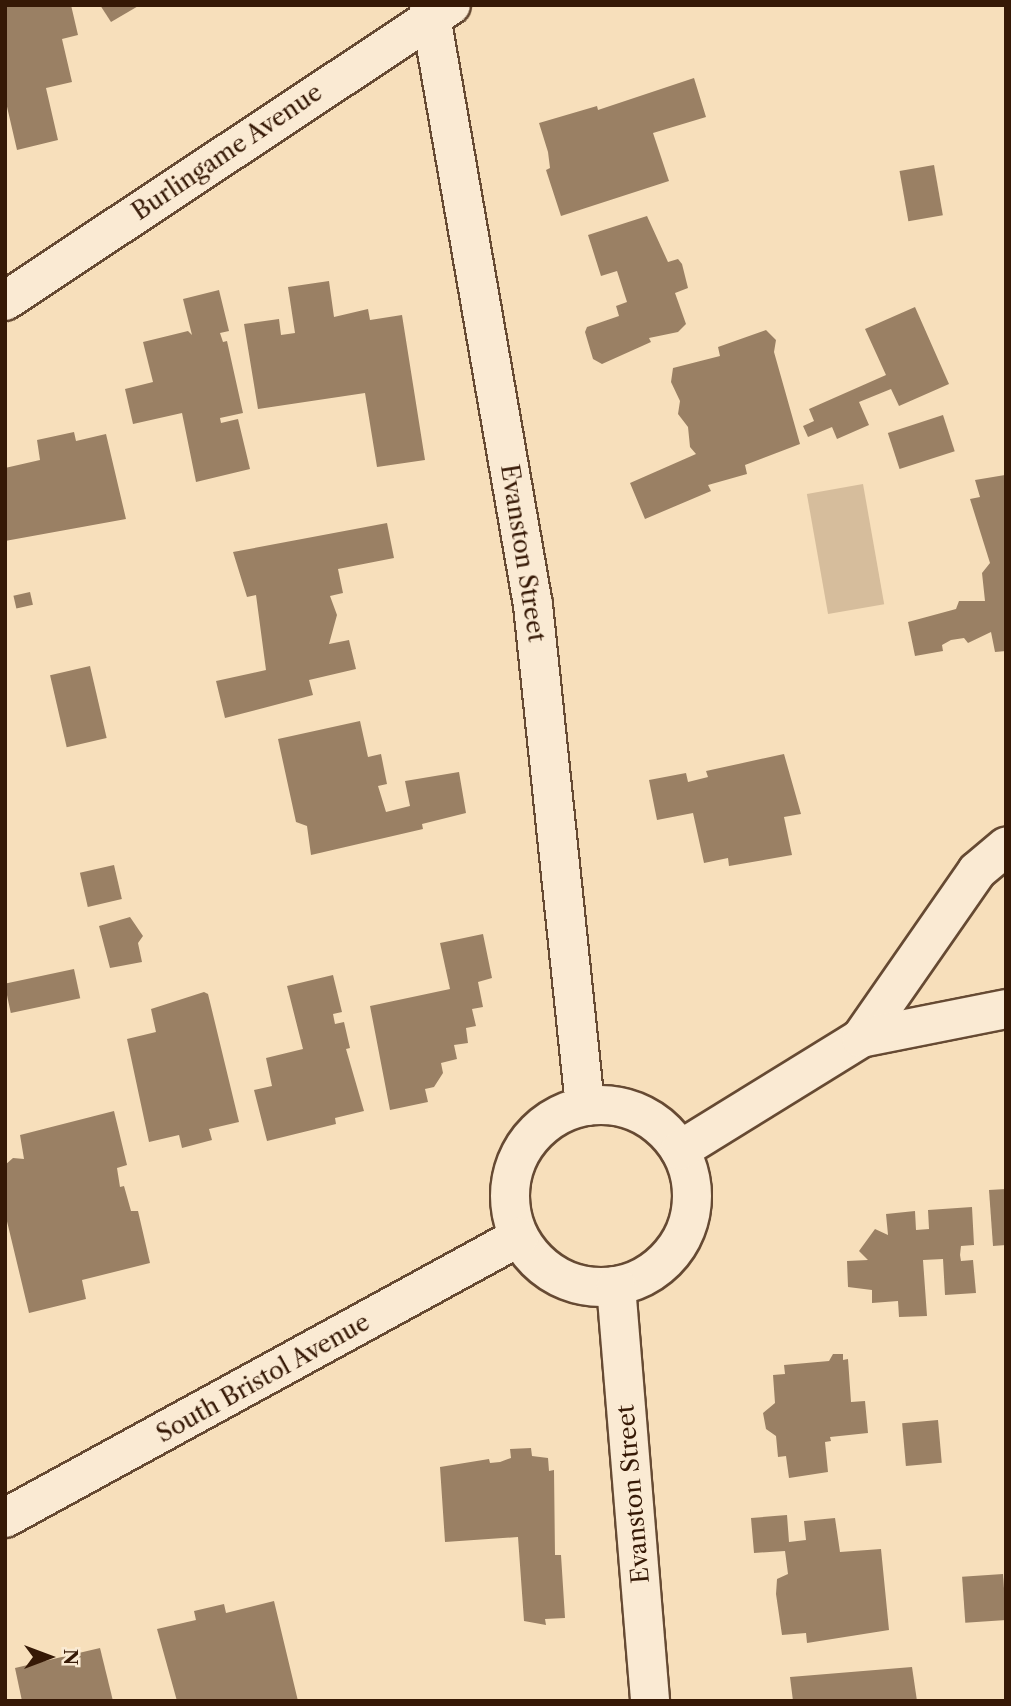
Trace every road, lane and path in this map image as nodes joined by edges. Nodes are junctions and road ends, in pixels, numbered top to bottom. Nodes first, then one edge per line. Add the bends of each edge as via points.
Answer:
1 (437, 8) edge
2 (5, 302) edge
3 (1006, 847) edge
4 (1006, 1009) edge
5 (861, 1038) junction
6 (585, 1106) junction
7 (680, 1150) junction
8 (519, 1237) junction
9 (616, 1286) junction
10 (5, 1518) edge
11 (650, 1701) edge

1 - 2 street, Burlingame Avenue
1 - 6 street, Evanston Street via 533,605
3 - 5 street via 977,871
4 - 5 street
5 - 7 street
6 - 7 street via 613,1105 640,1113 663,1129
6 - 8 street via 558,1115 536,1132 519,1155 511,1182 511,1210
7 - 9 street via 690,1178 691,1207 683,1235 667,1259 644,1277
8 - 9 street via 536,1261 559,1278 588,1287
8 - 10 street, South Bristol Avenue
9 - 11 street, Evanston Street

